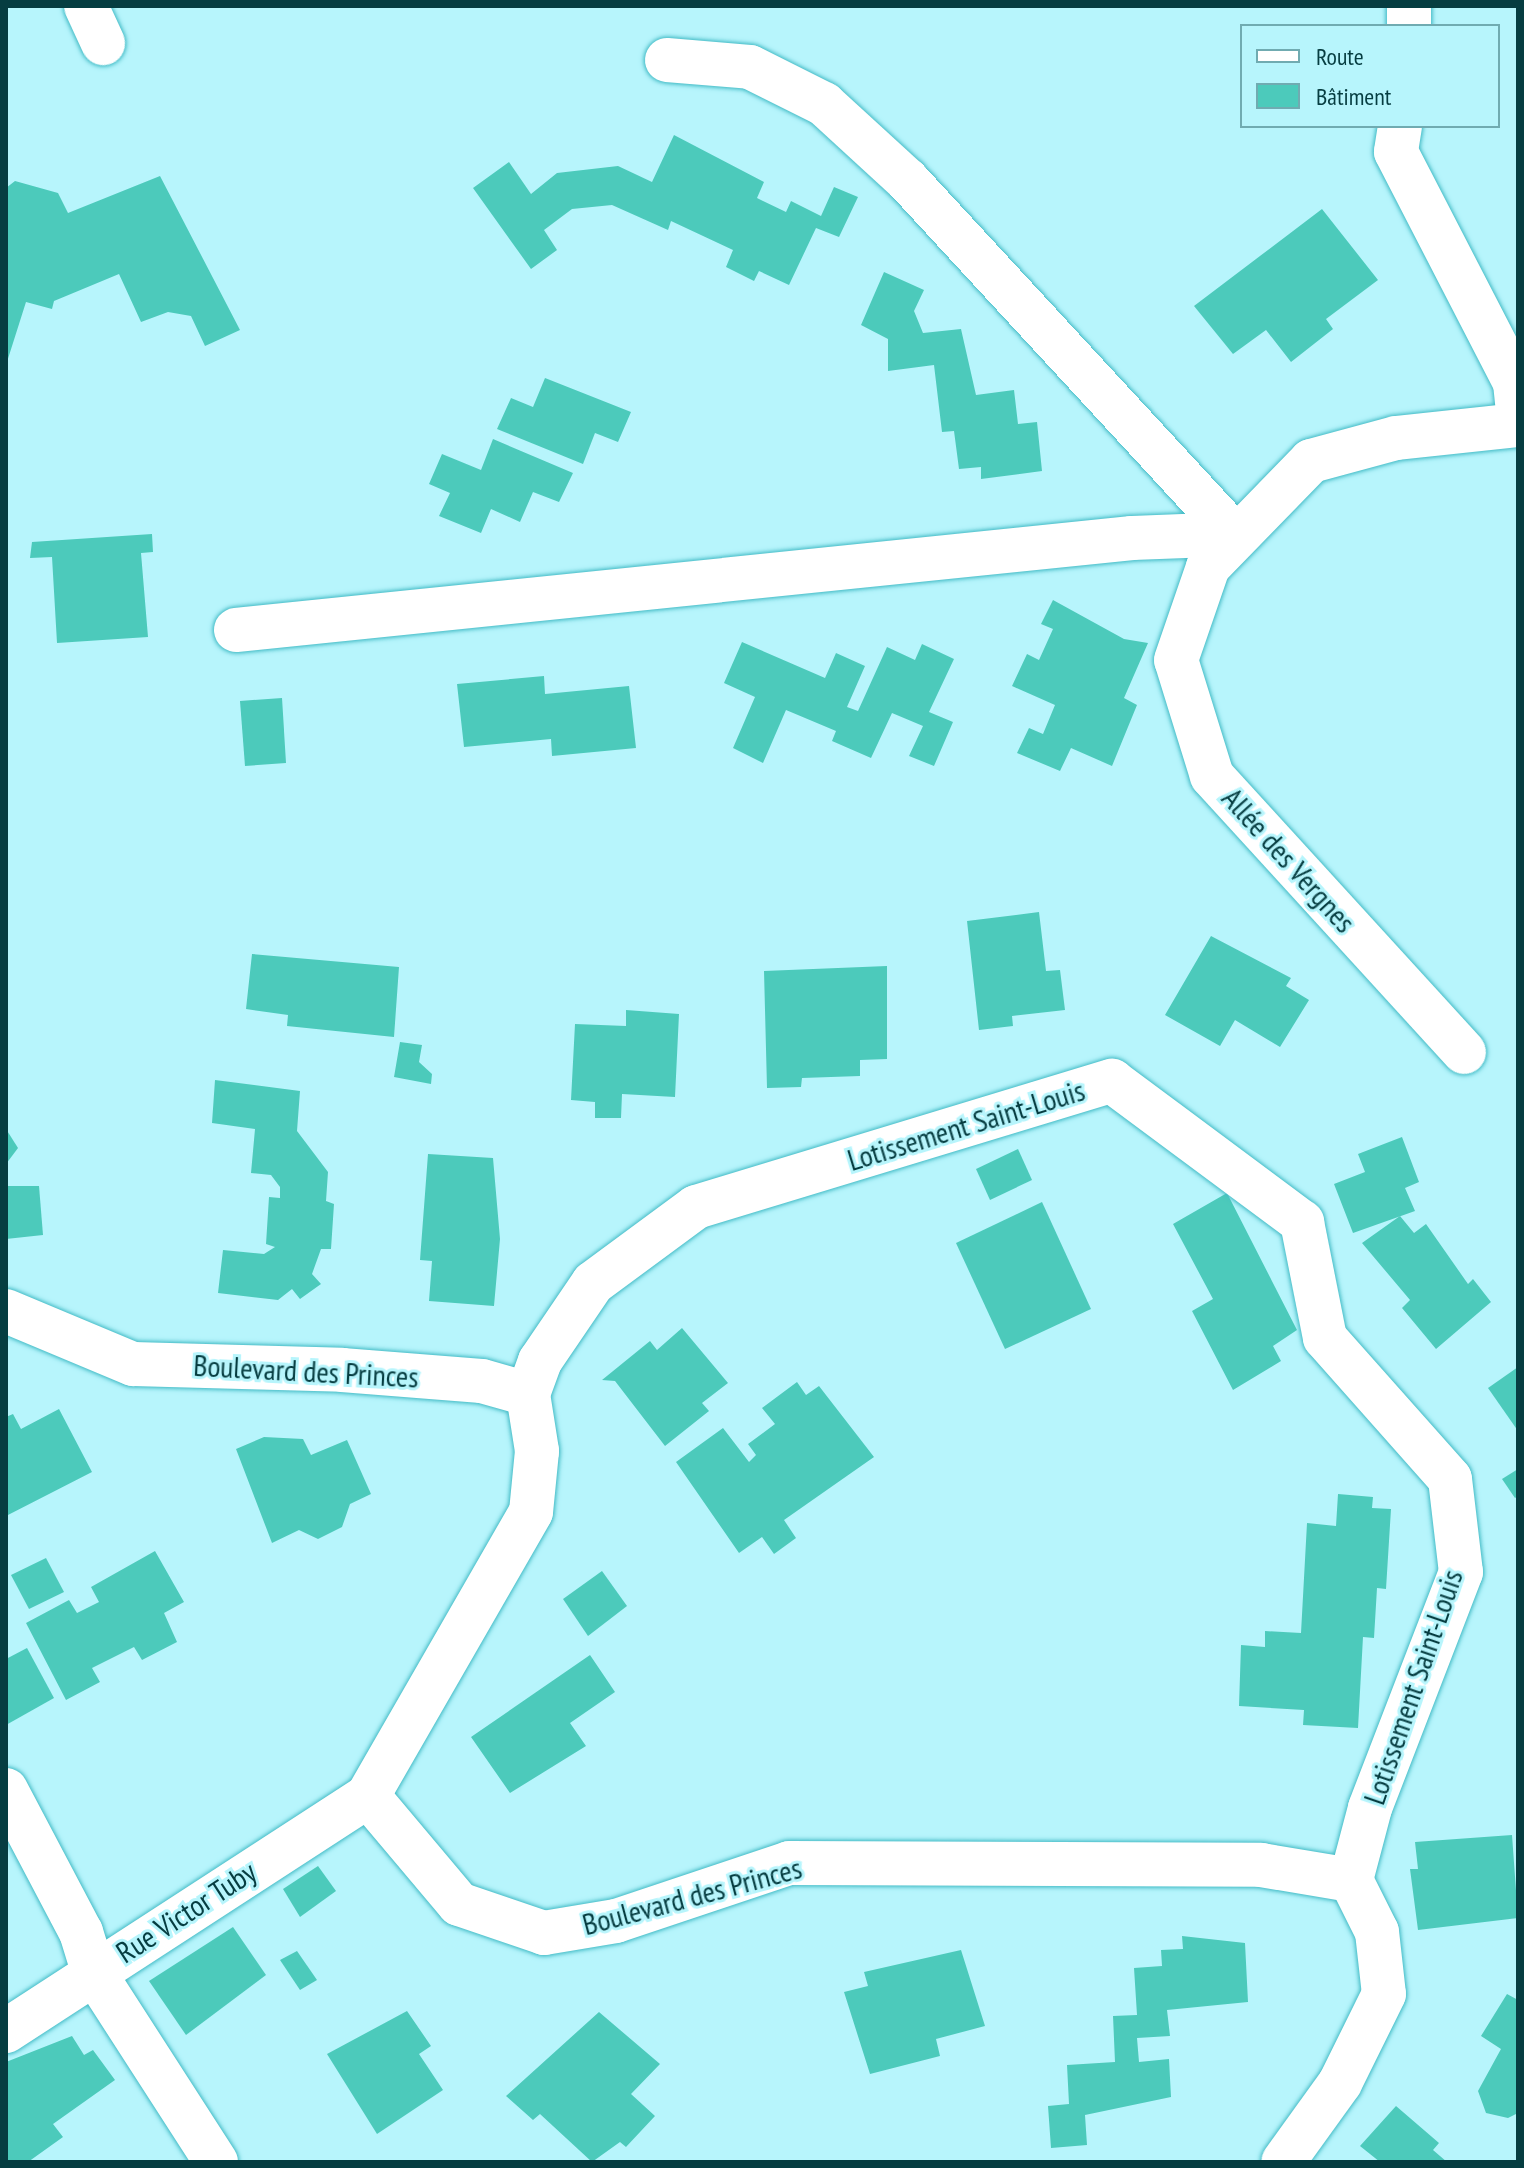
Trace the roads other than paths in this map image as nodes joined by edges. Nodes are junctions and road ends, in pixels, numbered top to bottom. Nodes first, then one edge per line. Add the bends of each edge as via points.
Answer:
1 (667, 60) dead end
2 (1400, 128) edge
3 (1518, 411) edge
4 (1518, 425) edge
5 (1234, 534) junction
6 (236, 630) dead end
7 (1464, 1052) dead end
8 (6, 1311) edge
9 (528, 1394) junction
10 (6, 1790) edge
11 (368, 1796) junction
12 (1351, 1880) junction
13 (93, 1971) junction
14 (6, 2031) edge
15 (216, 2162) edge
16 (1283, 2162) edge

1 - 5 street via 750,67 824,104 928,203
2 - 3 street via 1396,152 1515,383
4 - 5 street, Allée des Vergnes via 1396,438 1311,461
5 - 6 street via 1132,538
5 - 7 street, Allée des Vergnes via 1208,567 1176,660 1212,776
8 - 9 street, Boulevard des Princes via 133,1364 342,1370 482,1381
9 - 11 street via 537,1451 531,1512
9 - 12 street, Lotissement Saint-Louis via 540,1361 593,1283 696,1207 1112,1081 1302,1222 1325,1338 1450,1479 1461,1572 1370,1808
10 - 13 street via 81,1932
11 - 12 street, Boulevard des Princes via 459,1904 544,1933 616,1921 789,1863 1261,1865
11 - 13 street, Rue Victor Tuby
12 - 16 street via 1377,1932 1384,1994 1340,2083
13 - 14 street, Rue Victor Tuby
13 - 15 street

